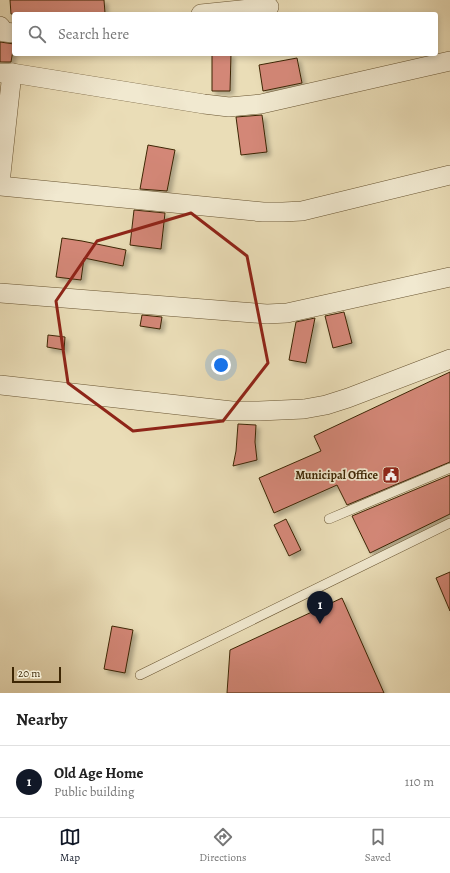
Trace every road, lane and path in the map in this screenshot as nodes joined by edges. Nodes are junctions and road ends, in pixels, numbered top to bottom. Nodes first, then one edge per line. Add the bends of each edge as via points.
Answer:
1 (269, 7) edge
2 (220, 12) edge
3 (0, 26) edge
4 (12, 33) edge
5 (450, 61) edge
6 (6, 73) edge
7 (450, 175) edge
8 (0, 183) edge
9 (0, 186) edge
10 (450, 277) edge
11 (0, 294) edge
12 (450, 359) edge
13 (0, 385) edge
14 (450, 468) edge
15 (329, 519) dead end
16 (450, 523) edge
17 (140, 675) dead end

1 - 2 street
3 - 4 street via 4,32
5 - 6 street via 261,104 229,107
6 - 8 street
7 - 9 street via 302,211 283,212
10 - 11 street via 287,313 267,314
12 - 13 street via 326,405 304,409 232,411
14 - 15 lane
16 - 17 lane

